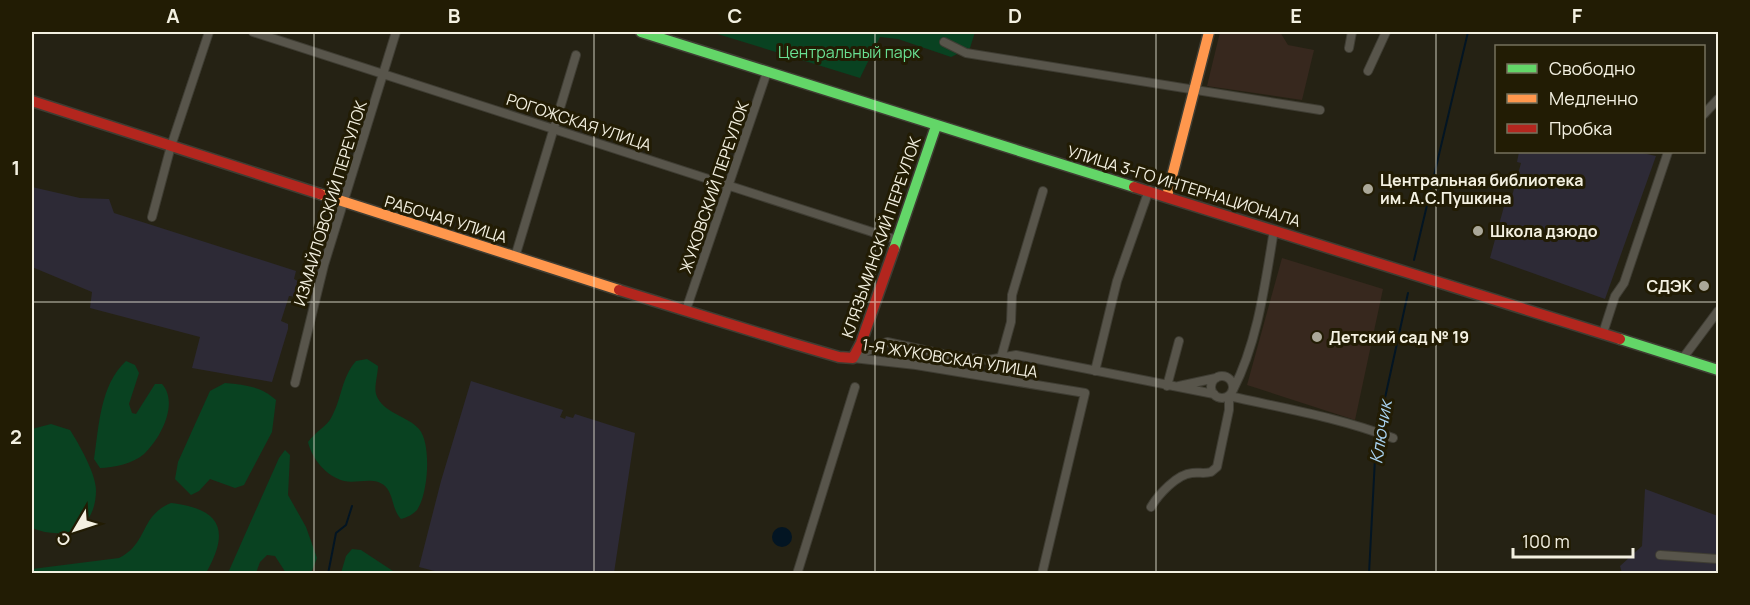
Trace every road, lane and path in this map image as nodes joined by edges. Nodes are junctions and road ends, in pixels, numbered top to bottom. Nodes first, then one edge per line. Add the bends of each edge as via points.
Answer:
1 (209, 32) edge
2 (253, 32) edge
3 (396, 32) edge
4 (641, 32) edge
5 (1209, 32) edge
6 (1352, 32) edge
7 (1386, 32) edge
8 (944, 42) dead end
9 (1350, 48) dead end
10 (576, 55) dead end
11 (1368, 70) dead end
12 (766, 72) junction
13 (383, 74) junction
14 (1195, 89) junction
15 (1719, 99) edge
16 (32, 101) edge
17 (1320, 110) dead end
18 (1705, 113) edge
19 (936, 126) junction
20 (554, 128) junction
21 (171, 147) junction
22 (1668, 153) edge
23 (730, 184) junction
24 (1149, 190) junction
25 (1043, 191) dead end
26 (1167, 196) junction
27 (345, 203) junction
28 (152, 217) dead end
29 (1274, 230) junction
30 (897, 240) junction
31 (515, 257) junction
32 (686, 310) junction
33 (1719, 310) edge
34 (1603, 333) junction
35 (1179, 341) dead end
36 (853, 358) junction
37 (1001, 358) junction
38 (1683, 358) junction
39 (1719, 370) edge
40 (1095, 371) junction
41 (1242, 371) junction
42 (1228, 377) junction
43 (1216, 378) junction
44 (295, 383) dead end
45 (1171, 386) junction
46 (855, 387) dead end
47 (1231, 393) junction
48 (1214, 394) junction
49 (1393, 438) dead end
50 (1151, 507) dead end
51 (1660, 555) dead end
52 (1719, 559) edge
53 (796, 573) edge
54 (1042, 573) edge

1 - 21 street
2 - 13 street, РОГОЖСКАЯ УЛИЦА
3 - 13 street, ИЗМАЙЛОВСКИЙ ПЕРЕУЛОК
4 - 12 main road, УЛИЦА 3-ГО ИНТЕРНАЦИОНАЛА
5 - 14 main road
6 - 9 street
7 - 11 street
8 - 14 street via 966,53
10 - 20 street
12 - 19 main road, УЛИЦА 3-ГО ИНТЕРНАЦИОНАЛА
12 - 23 street, ЖУКОВСКИЙ ПЕРЕУЛОК
13 - 20 street, РОГОЖСКАЯ УЛИЦА
13 - 27 street, ИЗМАЙЛОВСКИЙ ПЕРЕУЛОК
14 - 17 street
14 - 26 main road
15 - 18 street
16 - 21 main road, РАБОЧАЯ УЛИЦА
19 - 24 main road, УЛИЦА 3-ГО ИНТЕРНАЦИОНАЛА
19 - 30 main road, КЛЯЗЬМИНСКИЙ ПЕРЕУЛОК
20 - 23 street, РОГОЖСКАЯ УЛИЦА
20 - 31 street
21 - 27 main road, РАБОЧАЯ УЛИЦА
21 - 28 street
22 - 34 street
23 - 30 street, РОГОЖСКАЯ УЛИЦА
23 - 32 street, ЖУКОВСКИЙ ПЕРЕУЛОК
24 - 26 main road, УЛИЦА 3-ГО ИНТЕРНАЦИОНАЛА
24 - 40 street via 1117,282
25 - 37 street via 1011,295 1011,322
26 - 29 main road, УЛИЦА 3-ГО ИНТЕРНАЦИОНАЛА
27 - 31 main road, РАБОЧАЯ УЛИЦА
27 - 44 street, ИЗМАЙЛОВСКИЙ ПЕРЕУЛОК via 324,264
29 - 34 main road, УЛИЦА 3-ГО ИНТЕРНАЦИОНАЛА
29 - 41 street via 1259,316
30 - 36 main road, КЛЯЗЬМИНСКИЙ ПЕРЕУЛОК
31 - 32 main road, РАБОЧАЯ УЛИЦА
32 - 36 main road, РАБОЧАЯ УЛИЦА
33 - 38 street
34 - 38 main road, УЛИЦА 3-ГО ИНТЕРНАЦИОНАЛА
35 - 45 street
36 - 37 street, 1-Я ЖУКОВСКАЯ УЛИЦА via 887,342 947,356
36 - 54 street, 1-Я ЖУКОВСКАЯ УЛИЦА via 1085,393
37 - 40 street, 1-Я ЖУКОВСКАЯ УЛИЦА via 1016,354
38 - 39 main road, УЛИЦА 3-ГО ИНТЕРНАЦИОНАЛА
40 - 45 street, 1-Я ЖУКОВСКАЯ УЛИЦА
41 - 42 street
41 - 47 street
42 - 43 street
42 - 47 street via 1233,383
43 - 45 street
43 - 48 street via 1212,384
45 - 48 street, 1-Я ЖУКОВСКАЯ УЛИЦА
46 - 53 street
47 - 48 street via 1221,398
47 - 49 street via 1265,406 1310,411
47 - 50 street via 1217,467 1204,474 1190,472 1181,477
51 - 52 street

